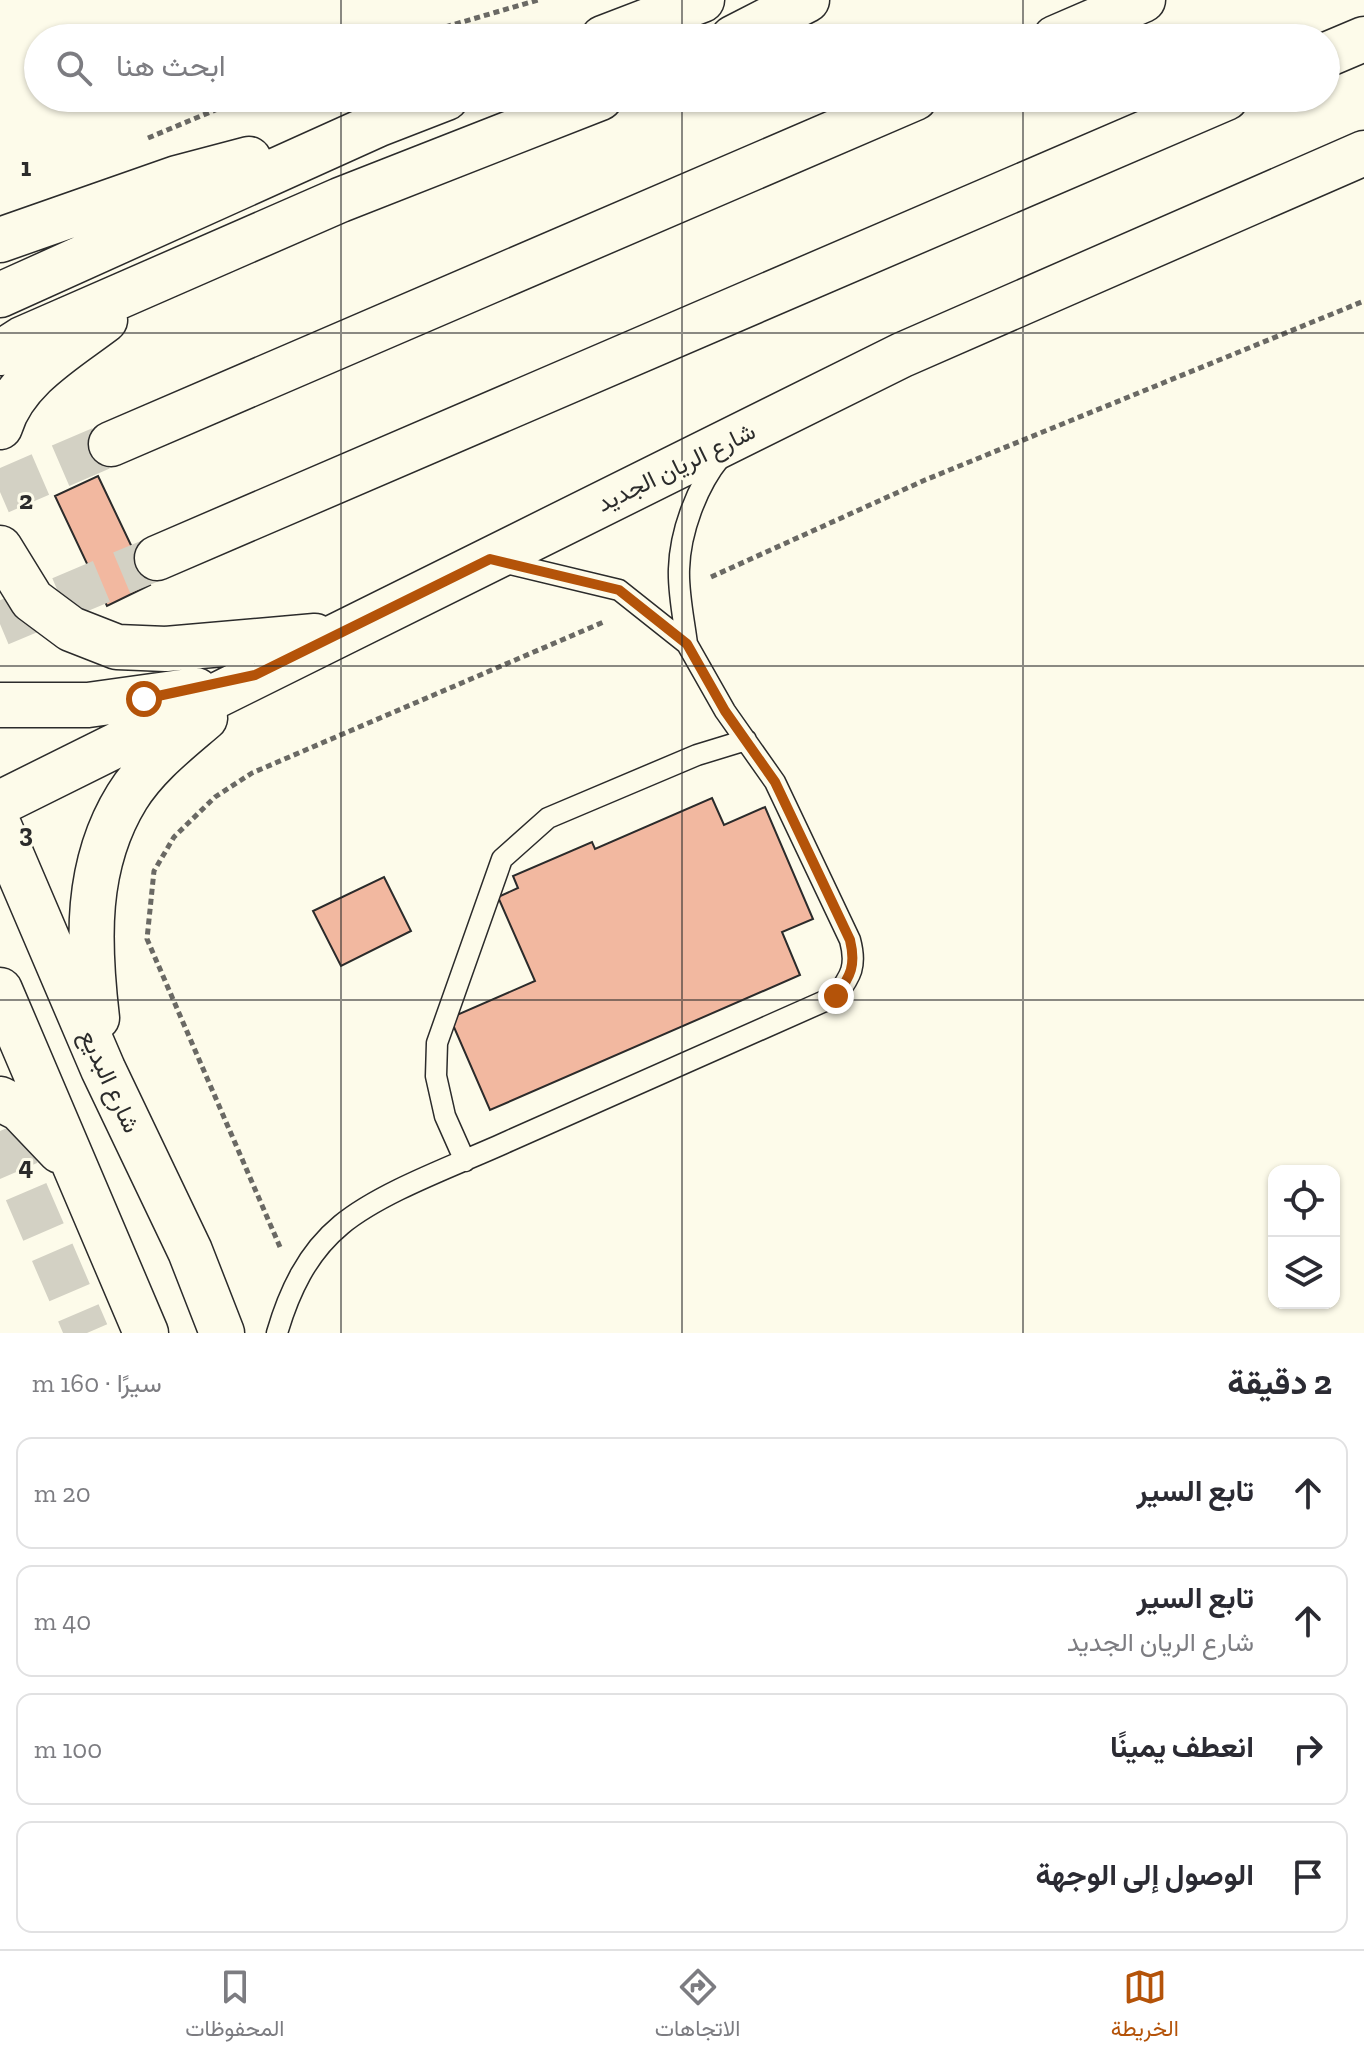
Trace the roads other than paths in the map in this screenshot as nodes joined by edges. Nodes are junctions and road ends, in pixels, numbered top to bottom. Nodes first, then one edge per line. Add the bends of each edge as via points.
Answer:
1 (702, 0) edge
2 (807, 0) edge
3 (1130, 0) edge
4 (1143, 0) edge
5 (639, 24) edge
6 (760, 24) edge
7 (1084, 24) edge
8 (1087, 24) edge
9 (1364, 39) edge
10 (1340, 49) edge
11 (410, 112) edge
12 (564, 112) edge
13 (882, 112) edge
14 (1193, 112) edge
15 (379, 124) junction
16 (1364, 153) edge
17 (0, 240) edge
18 (161, 277) junction
19 (0, 295) edge
20 (0, 353) edge
21 (0, 427) edge
22 (738, 436) junction
23 (111, 444) tunnel mouth
24 (0, 548) edge
25 (157, 558) tunnel mouth
26 (490, 559) junction
27 (341, 633) junction
28 (687, 644) junction
29 (255, 675) junction
30 (0, 705) edge
31 (746, 740) junction
32 (0, 803) edge
33 (0, 828) edge
34 (0, 990) edge
35 (103, 1069) junction
36 (0, 1099) edge
37 (465, 1161) junction
38 (73, 1164) junction
39 (146, 1333) edge
40 (222, 1333) edge
41 (277, 1333) edge

1 - 5 main road
2 - 6 main road
3 - 7 main road
4 - 8 main road
9 - 10 main road
11 - 15 main road
12 - 18 main road
13 - 23 main road
14 - 25 main road
15 - 17 main road via 177,178
15 - 19 main road
16 - 22 main road, شارع الريان الجديد via 902,355
18 - 20 main road
18 - 21 main road via 32,376
22 - 26 main road, شارع الريان الجديد
22 - 28 lane via 705,477 688,524 679,568
24 - 27 main road via 32,600 71,629 117,647 166,649
26 - 27 main road, شارع الريان الجديد
26 - 28 lane via 619,590
27 - 29 main road, شارع الريان الجديد
28 - 31 lane
29 - 30 main road via 144,699
29 - 32 main road, شارع الريان الجديد
29 - 35 main road via 159,758 127,797 94,875 90,957
31 - 37 lane via 697,755 548,818 502,859 437,1043 442,1103
31 - 37 lane via 775,782 850,940 853,973 836,996
33 - 35 main road, شارع البديع
34 - 38 main road
35 - 40 main road, شارع البديع via 190,1251
36 - 38 main road via 20,1109
37 - 41 lane via 342,1224 296,1281
38 - 39 main road

